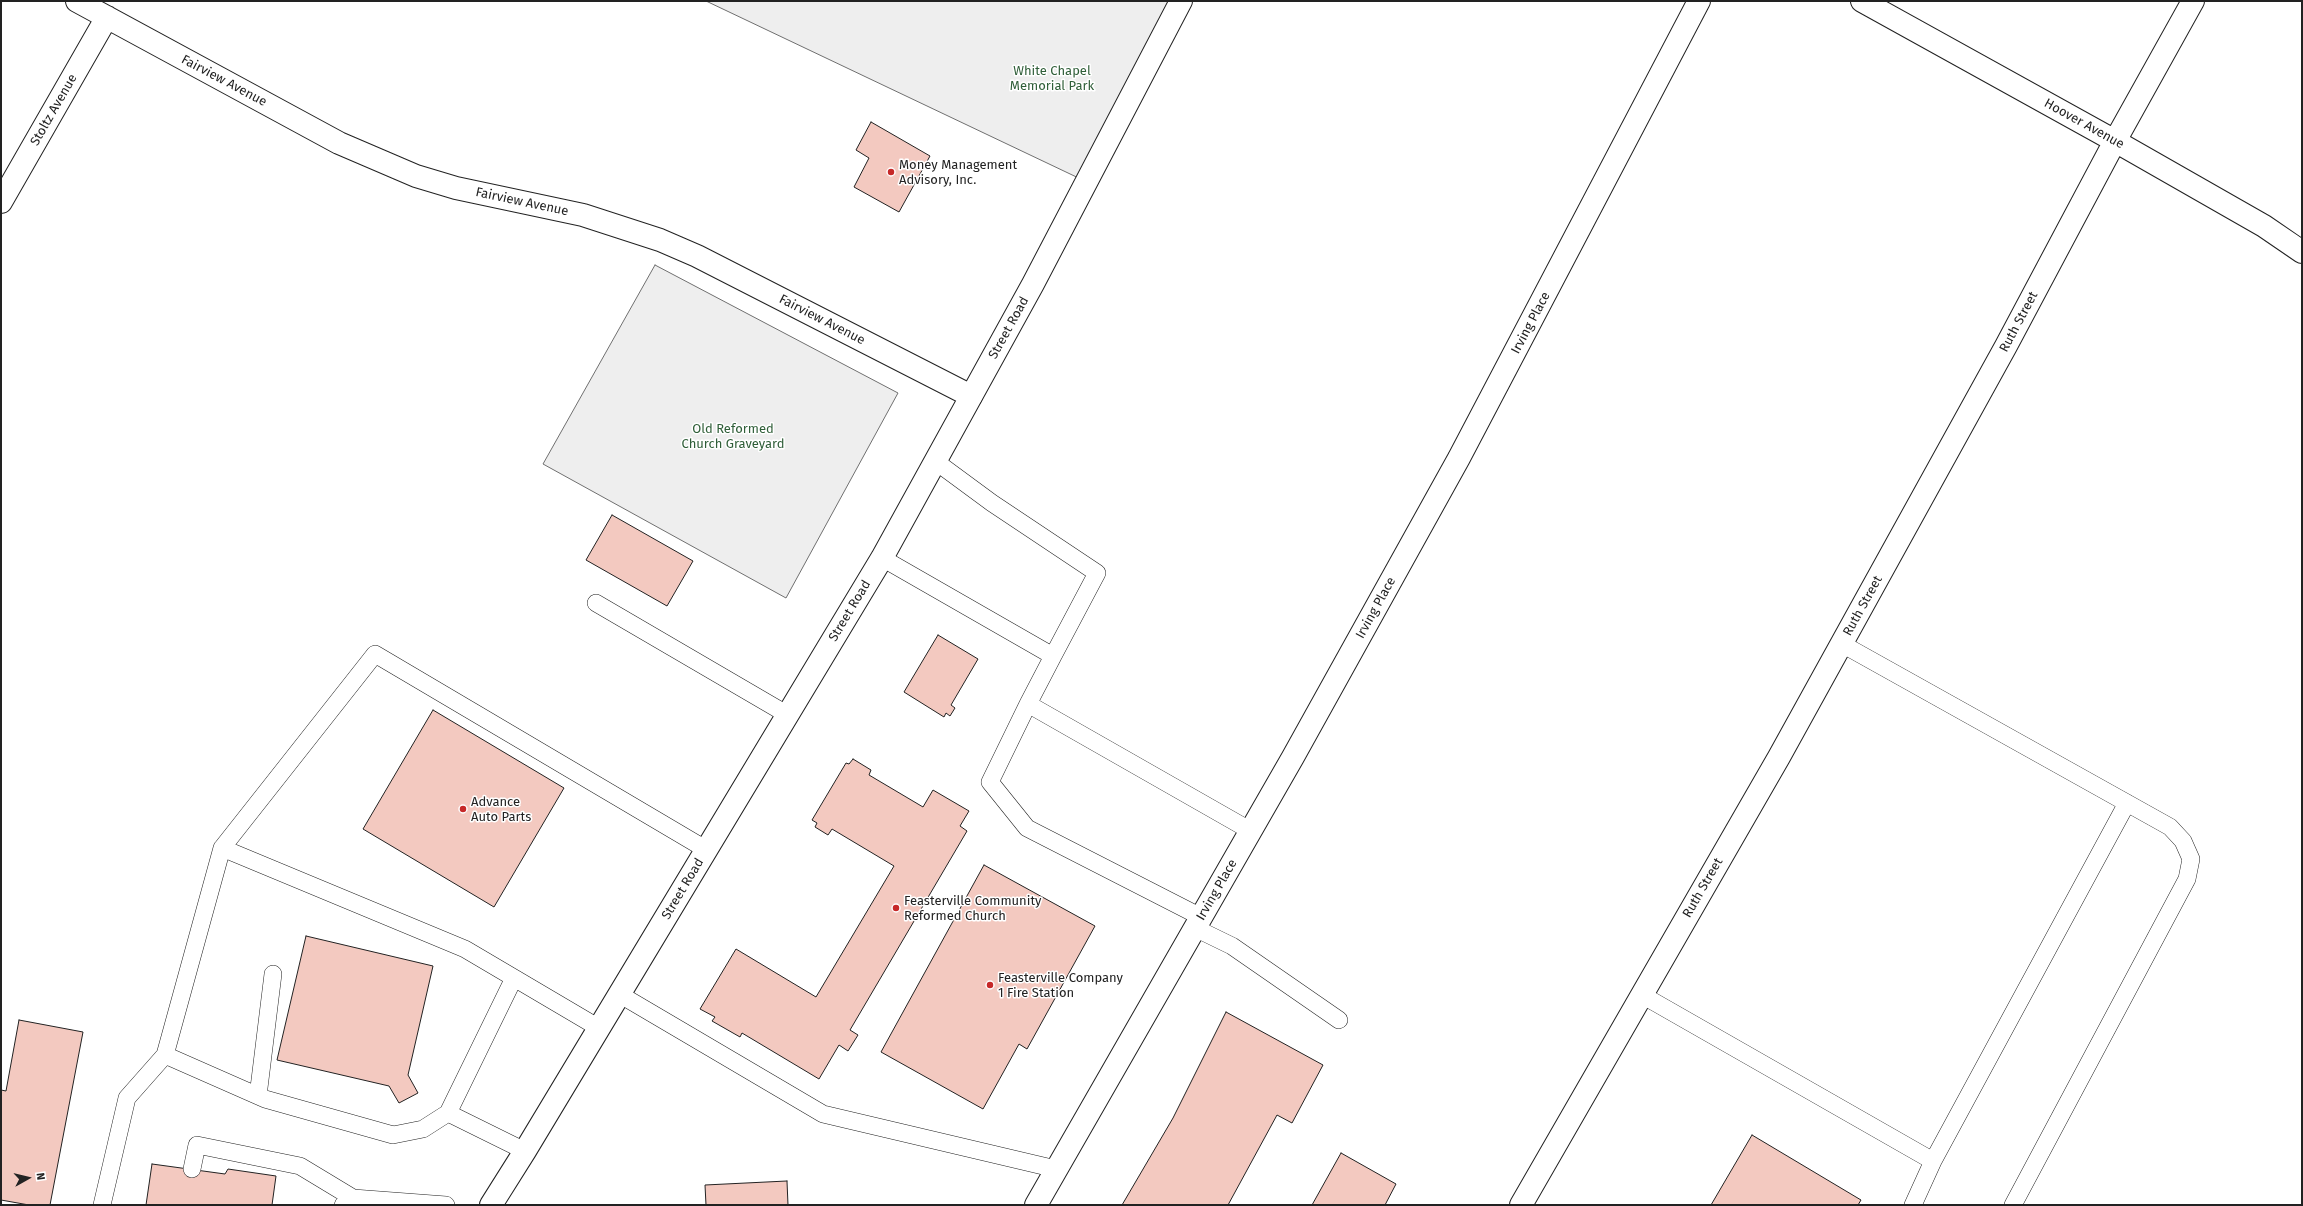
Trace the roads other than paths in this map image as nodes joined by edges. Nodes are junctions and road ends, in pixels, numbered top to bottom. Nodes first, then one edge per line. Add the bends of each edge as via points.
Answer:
1 (78, 1) edge
2 (1181, 1) edge
3 (1699, 1) edge
4 (1862, 1) edge
5 (2193, 1) edge
6 (107, 18) junction
7 (2115, 141) junction
8 (1, 202) edge
9 (2302, 252) edge
10 (971, 396) junction
11 (935, 461) junction
12 (882, 558) junction
13 (596, 603) dead end
14 (1842, 644) junction
15 (1053, 656) junction
16 (1028, 704) junction
17 (788, 715) junction
18 (2127, 803) junction
19 (1251, 831) junction
20 (222, 848) junction
21 (707, 850) junction
22 (1198, 923) junction
23 (273, 974) dead end
24 (514, 978) junction
25 (619, 994) junction
26 (1642, 995) junction
27 (1339, 1020) dead end
28 (599, 1028) junction
29 (165, 1055) junction
30 (258, 1096) junction
31 (448, 1113) junction
32 (526, 1151) junction
33 (1933, 1161) junction
34 (192, 1169) dead end
35 (1056, 1169) junction
36 (348, 1202) edge
37 (102, 1205) edge
38 (446, 1205) edge
39 (491, 1205) edge
40 (1036, 1205) edge
41 (1521, 1205) edge
42 (1913, 1205) edge
43 (2013, 1205) edge

1 - 6 street, Fairview Avenue
2 - 10 street, Street Road via 1033,284
3 - 19 street, Irving Place via 1459,458
4 - 7 street, Hoover Avenue
5 - 7 street, Ruth Street
6 - 8 street, Stoltz Avenue
6 - 10 street, Fairview Avenue via 339,143 416,176 456,188 583,215 660,240 697,256
7 - 9 street, Hoover Avenue via 2264,226
7 - 14 street, Ruth Street
10 - 11 street, Street Road
11 - 12 street, Street Road
11 - 15 lane via 992,503 1097,573
12 - 15 lane
12 - 17 street, Street Road
13 - 17 lane
14 - 18 lane
14 - 26 street, Ruth Street
15 - 16 lane
16 - 19 lane
16 - 22 lane via 990,782 999,794 1027,828
17 - 21 street, Street Road
18 - 33 lane
18 - 43 lane via 2170,827 2183,841 2190,859 2187,879
19 - 22 street, Irving Place
20 - 21 lane via 375,654
20 - 24 lane via 465,949
20 - 29 lane
21 - 25 street, Street Road
22 - 27 lane
22 - 35 street, Irving Place
23 - 30 lane
24 - 28 lane
24 - 31 lane
25 - 28 street, Street Road
25 - 35 lane via 823,1114
26 - 33 lane
26 - 41 street, Ruth Street
28 - 32 street, Street Road
29 - 30 lane
29 - 37 lane via 127,1098
30 - 31 lane via 393,1135 423,1129
31 - 32 lane
32 - 39 street, Street Road
33 - 42 lane
34 - 36 lane via 196,1145 300,1166
35 - 40 street, Irving Place
36 - 38 lane

